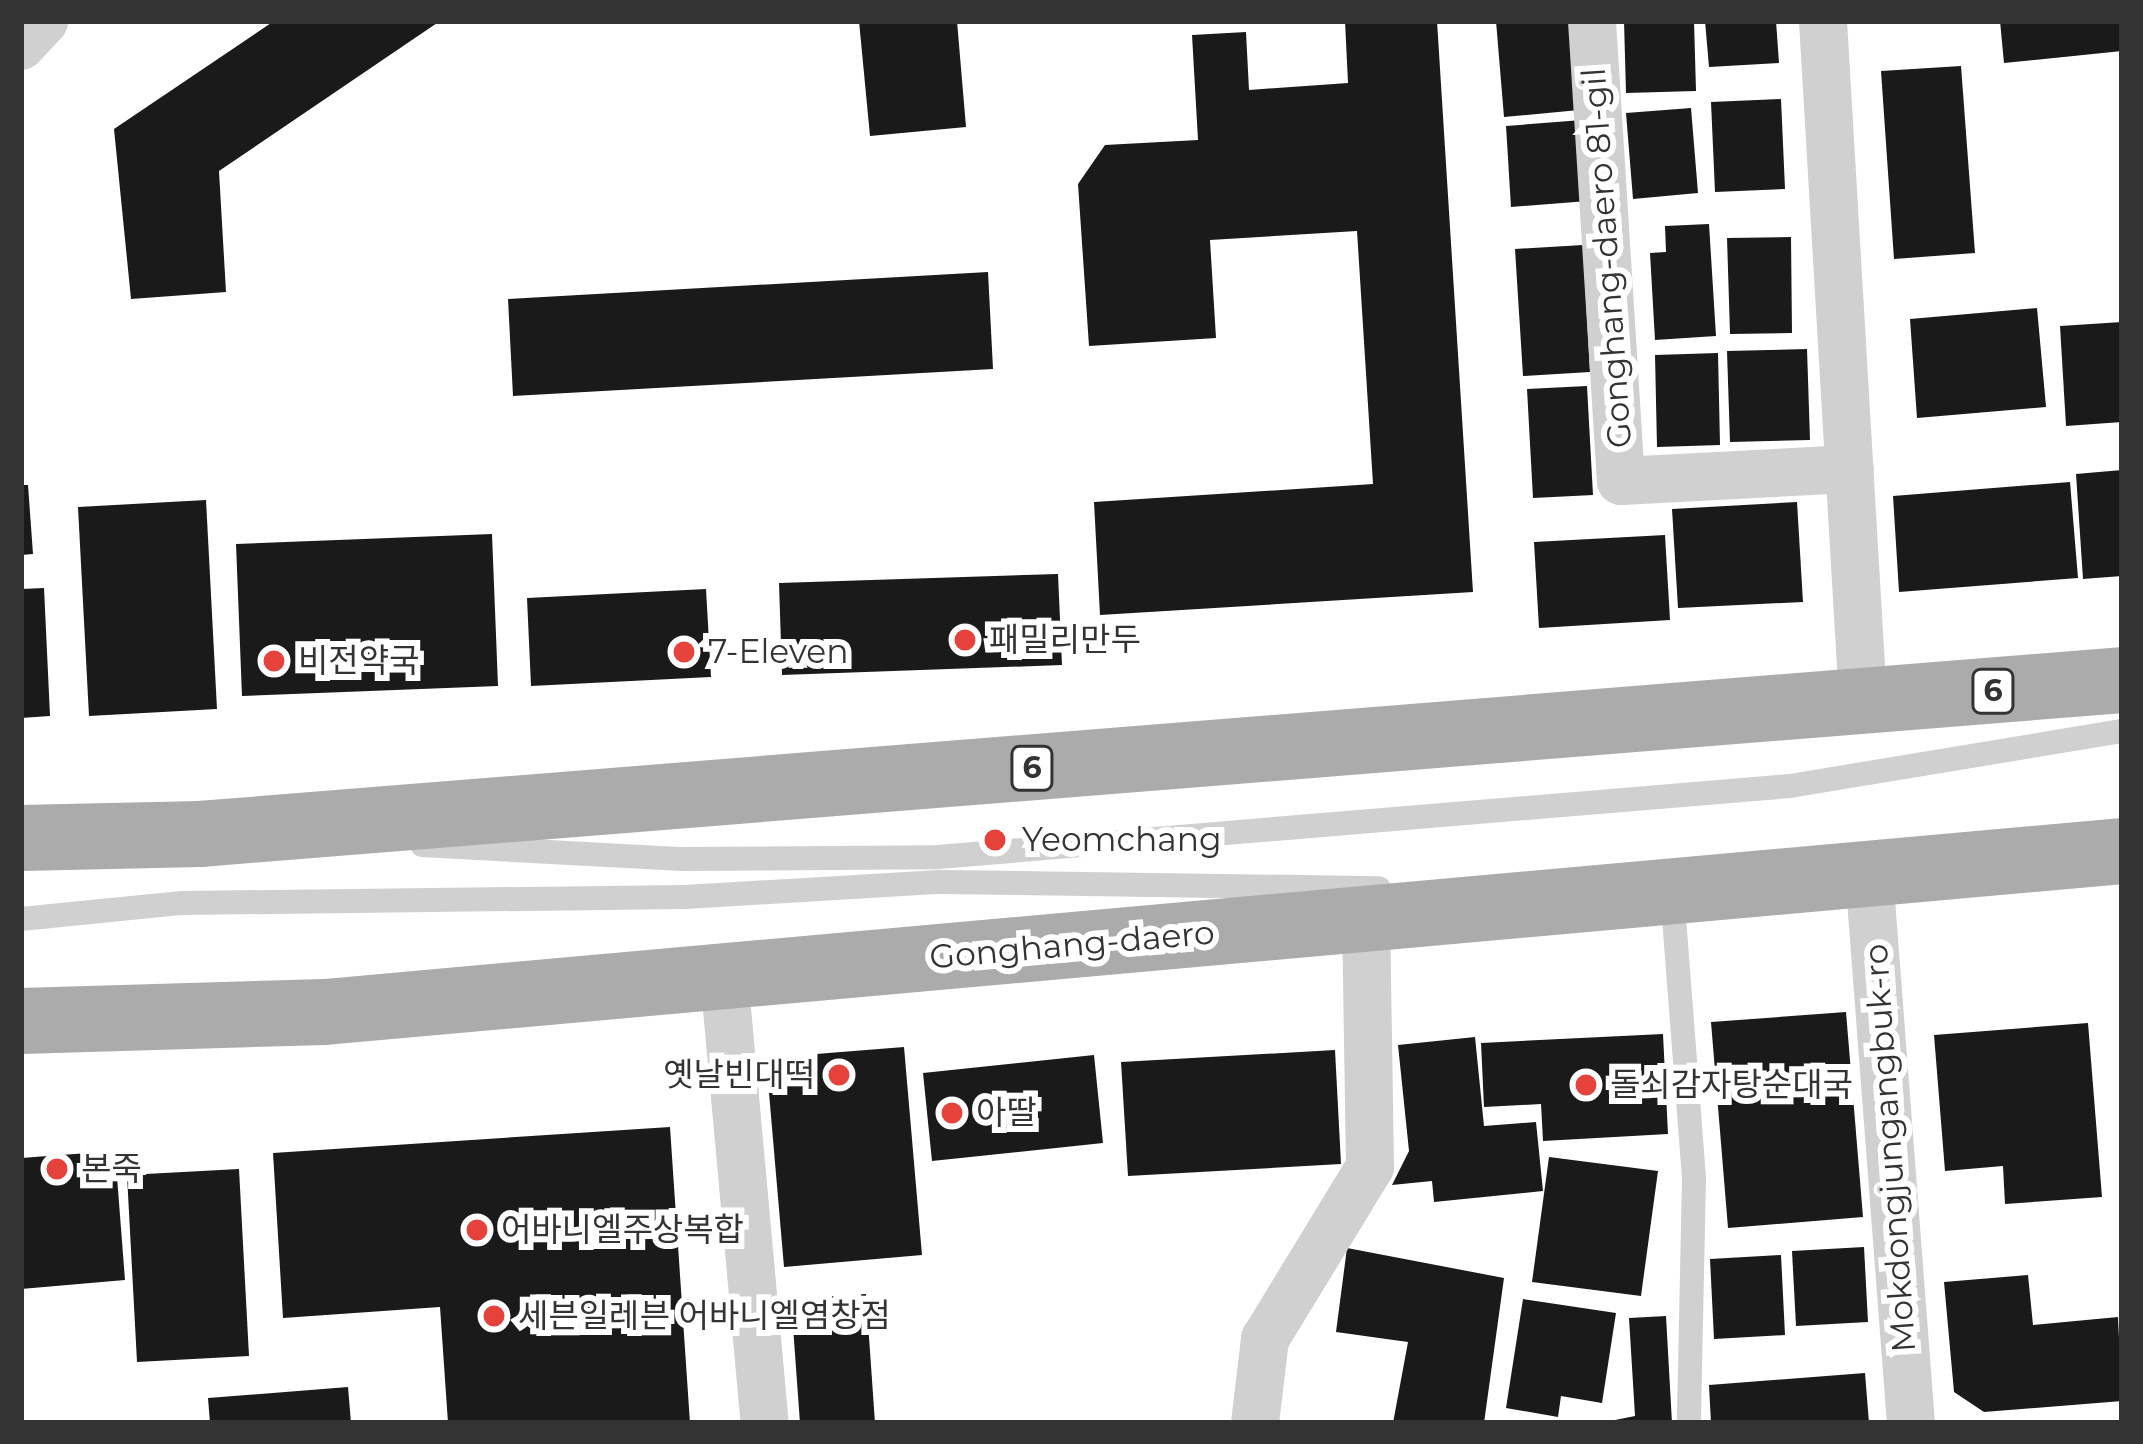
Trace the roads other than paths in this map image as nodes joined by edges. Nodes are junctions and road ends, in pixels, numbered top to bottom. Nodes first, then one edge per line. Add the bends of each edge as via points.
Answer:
1 (44, 21) edge
2 (1592, 21) edge
3 (1823, 21) edge
4 (21, 46) edge
5 (1850, 469) junction
6 (2122, 680) edge
7 (1863, 701) junction
8 (2122, 731) edge
9 (200, 834) junction
10 (21, 838) edge
11 (2122, 851) edge
12 (1869, 874) junction
13 (1672, 891) junction
14 (21, 919) edge
15 (1366, 919) junction
16 (724, 976) junction
17 (21, 1021) edge
18 (765, 1423) edge
19 (1255, 1423) edge
20 (1689, 1423) edge
21 (1911, 1423) edge

1 - 4 street
2 - 5 street, Gonghang-daero 81-gil via 1621,482
3 - 5 street
5 - 7 street
6 - 7 main road, 6
7 - 9 main road, 6
8 - 9 lane via 1790,786 938,857 683,859
9 - 10 main road, 6
11 - 12 main road, Gonghang-daero
12 - 13 main road, Gonghang-daero
12 - 21 street, Mokdongjungangbuk-ro
13 - 14 lane via 940,882 685,897 182,903
13 - 15 main road, Gonghang-daero
13 - 20 lane via 1694,1178
15 - 16 main road, Gonghang-daero
15 - 19 street via 1370,1167 1265,1339
16 - 17 main road, Gonghang-daero via 325,1012
16 - 18 street

